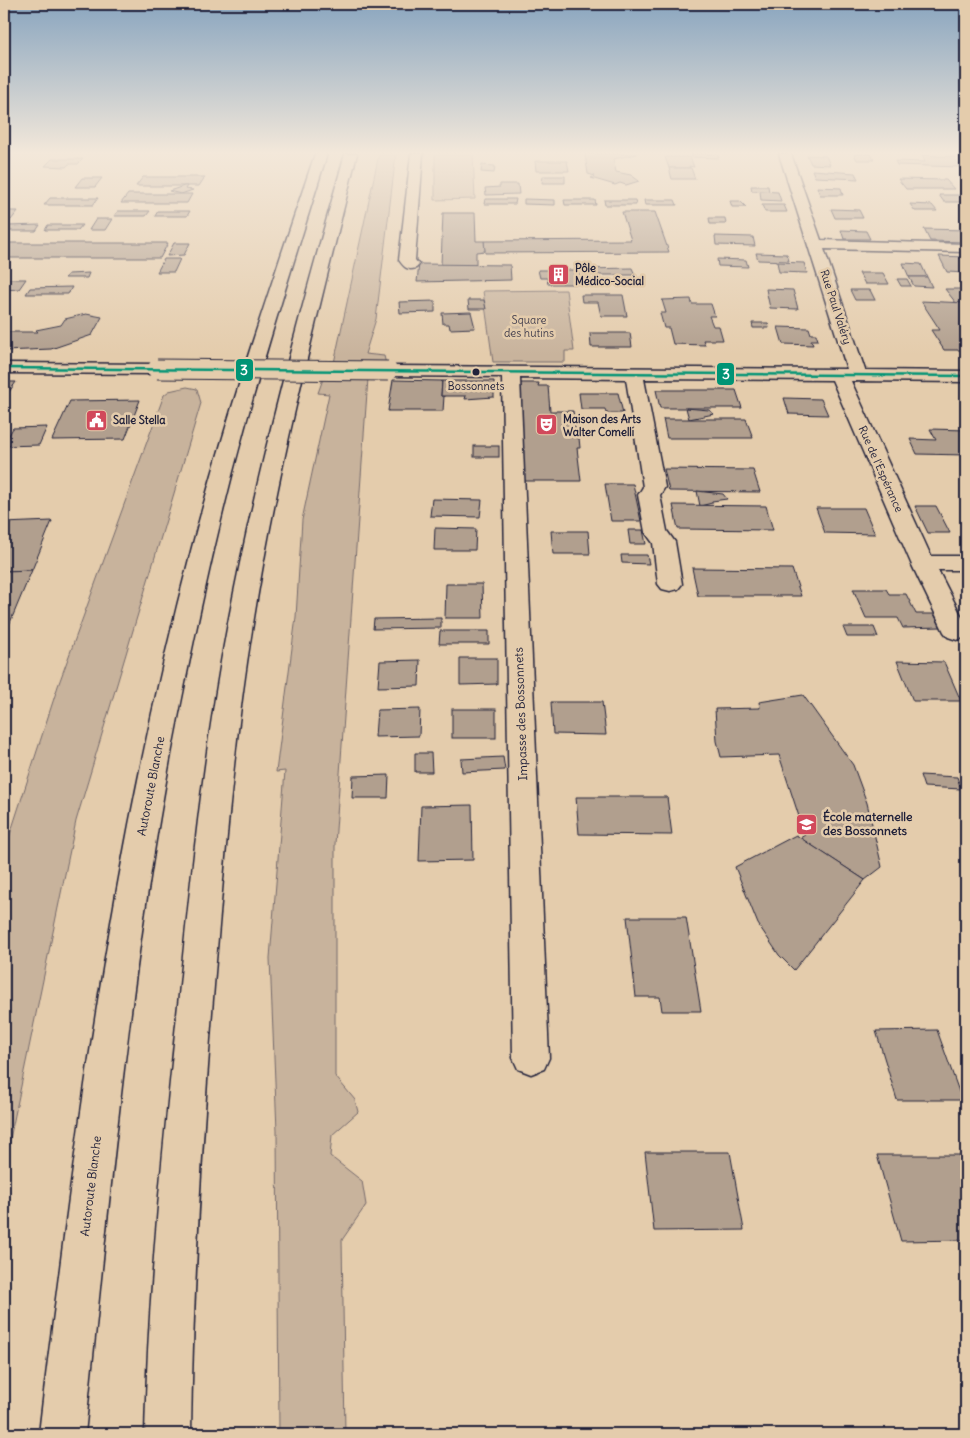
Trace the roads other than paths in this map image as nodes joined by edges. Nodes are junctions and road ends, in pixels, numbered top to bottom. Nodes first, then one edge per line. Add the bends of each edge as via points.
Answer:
1 (300, 221) edge
2 (334, 221) edge
3 (411, 221) edge
4 (808, 221) edge
5 (815, 244) junction
6 (966, 248) edge
7 (411, 265) dead end
8 (4, 368) edge
9 (511, 371) junction
10 (634, 373) junction
11 (848, 375) junction
12 (966, 376) edge
13 (923, 563) junction
14 (966, 563) edge
15 (670, 584) dead end
16 (957, 632) dead end
17 (531, 1058) dead end
18 (62, 1434) edge
19 (168, 1434) edge

1 - 18 main road, Autoroute Blanche via 234,430 197,570 142,830 95,1149
2 - 19 main road via 287,400 250,574 211,830 186,1103 170,1349
3 - 7 main road via 407,260
4 - 5 main road, Rue Paul Valéry
5 - 6 main road
5 - 11 main road, Rue Paul Valéry
8 - 9 main road, bridge
9 - 10 main road
9 - 17 main road, Impasse des Bossonnets
10 - 11 main road
10 - 15 main road via 654,487 649,496 656,532 664,542
11 - 12 main road
11 - 13 main road, Rue de l'Espérance
13 - 14 main road
13 - 16 main road, Rue de l'Espérance

